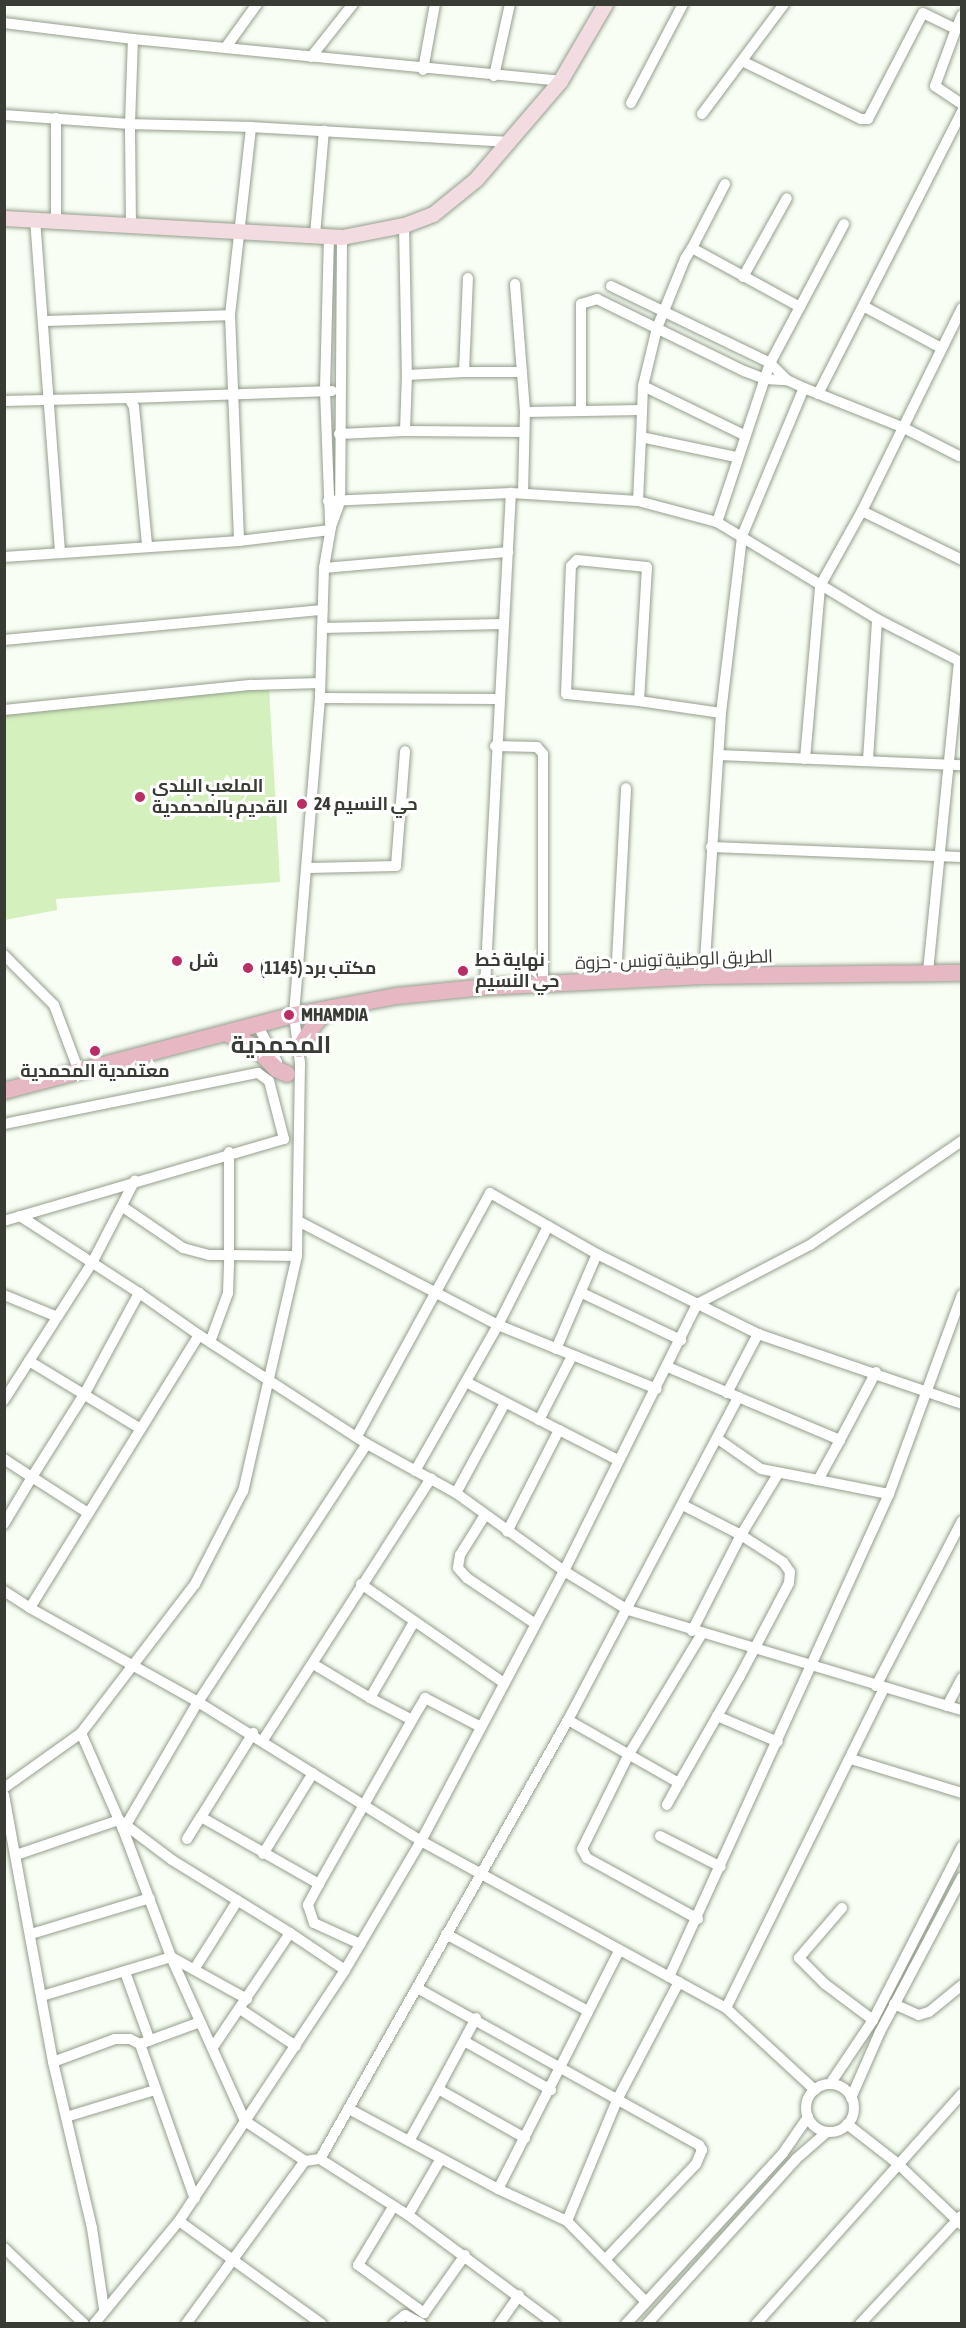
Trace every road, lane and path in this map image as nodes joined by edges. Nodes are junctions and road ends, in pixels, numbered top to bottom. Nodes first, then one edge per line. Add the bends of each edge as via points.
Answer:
1 (256, 4) edge
2 (353, 4) edge
3 (435, 4) edge
4 (510, 4) edge
5 (604, 4) edge
6 (683, 4) edge
7 (784, 4) edge
8 (925, 9) edge
9 (962, 15) edge
10 (4, 23) edge
11 (956, 29) junction
12 (133, 39) junction
13 (226, 47) junction
14 (311, 57) junction
15 (744, 62) junction
16 (423, 70) junction
17 (494, 76) junction
18 (560, 81) junction
19 (631, 103) dead end
20 (962, 104) edge
21 (962, 111) edge
22 (702, 114) dead end
23 (4, 115) edge
24 (57, 118) junction
25 (130, 124) junction
26 (250, 127) junction
27 (324, 130) junction
28 (510, 142) junction
29 (725, 184) dead end
30 (787, 198) dead end
31 (4, 218) edge
32 (35, 219) junction
33 (56, 220) junction
34 (844, 224) dead end
35 (131, 225) junction
36 (404, 225) junction
37 (239, 234) junction
38 (329, 236) junction
39 (692, 248) junction
40 (743, 277) junction
41 (468, 278) dead end
42 (515, 284) dead end
43 (611, 286) dead end
44 (800, 307) junction
45 (865, 308) junction
46 (962, 308) edge
47 (664, 313) junction
48 (230, 315) junction
49 (44, 321) junction
50 (657, 328) junction
51 (941, 348) junction
52 (770, 363) junction
53 (464, 372) junction
54 (522, 372) junction
55 (406, 375) junction
56 (765, 379) junction
57 (787, 380) junction
58 (643, 386) junction
59 (804, 388) junction
60 (325, 391) junction
61 (338, 391) junction
62 (234, 393) junction
63 (818, 393) junction
64 (129, 398) junction
65 (47, 399) junction
66 (4, 401) edge
67 (581, 410) junction
68 (642, 410) junction
69 (525, 412) junction
70 (902, 428) junction
71 (405, 431) junction
72 (524, 432) junction
73 (339, 434) junction
74 (744, 435) junction
75 (641, 437) junction
76 (959, 456) dead end
77 (736, 457) junction
78 (511, 492) junction
79 (523, 493) junction
80 (328, 501) junction
81 (638, 501) junction
82 (340, 502) junction
83 (862, 511) junction
84 (717, 522) junction
85 (330, 528) junction
86 (742, 536) junction
87 (239, 541) junction
88 (147, 545) junction
89 (508, 552) junction
90 (60, 553) junction
91 (4, 558) edge
92 (962, 560) edge
93 (324, 568) junction
94 (820, 586) junction
95 (323, 610) junction
96 (877, 619) junction
97 (503, 624) junction
98 (322, 628) junction
99 (4, 640) edge
100 (960, 662) edge
101 (320, 683) junction
102 (320, 698) junction
103 (498, 699) junction
104 (639, 701) junction
105 (4, 710) edge
106 (721, 713) junction
107 (495, 746) junction
108 (405, 751) dead end
109 (719, 755) junction
110 (805, 759) junction
111 (868, 760) junction
112 (947, 764) junction
113 (962, 765) edge
114 (626, 788) dead end
115 (711, 847) junction
116 (939, 855) junction
117 (962, 857) edge
118 (308, 868) junction
119 (4, 955) edge
120 (962, 973) edge
121 (928, 974) junction
122 (704, 976) junction
123 (616, 980) junction
124 (543, 984) junction
125 (485, 987) junction
126 (331, 1008) junction
127 (294, 1015) junction
128 (258, 1026) junction
129 (228, 1034) junction
130 (299, 1049) junction
131 (80, 1074) junction
132 (293, 1078) junction
133 (4, 1091) edge
134 (4, 1124) edge
135 (297, 1138) junction
136 (284, 1139) junction
137 (962, 1141) edge
138 (229, 1152) junction
139 (135, 1180) junction
140 (123, 1207) junction
141 (20, 1216) junction
142 (4, 1221) edge
143 (300, 1222) junction
144 (548, 1226) junction
145 (597, 1254) junction
146 (229, 1255) junction
147 (297, 1256) junction
148 (92, 1263) junction
149 (139, 1293) junction
150 (436, 1293) junction
151 (582, 1293) junction
152 (4, 1295) edge
153 (962, 1295) edge
154 (697, 1304) junction
155 (55, 1316) junction
156 (498, 1325) junction
157 (758, 1334) junction
158 (199, 1335) junction
159 (681, 1340) junction
160 (210, 1342) junction
161 (556, 1350) junction
162 (572, 1356) junction
163 (28, 1361) junction
164 (668, 1367) junction
165 (876, 1372) junction
166 (268, 1380) junction
167 (466, 1382) junction
168 (657, 1389) junction
169 (930, 1390) junction
170 (85, 1393) junction
171 (728, 1393) junction
172 (738, 1398) junction
173 (4, 1400) edge
174 (505, 1403) junction
175 (962, 1404) edge
176 (539, 1420) junction
177 (139, 1428) junction
178 (559, 1430) junction
179 (357, 1436) junction
180 (718, 1439) junction
181 (840, 1440) junction
182 (367, 1444) junction
183 (4, 1459) edge
184 (618, 1460) junction
185 (415, 1471) junction
186 (778, 1474) junction
187 (32, 1477) junction
188 (430, 1478) junction
189 (818, 1480) junction
190 (456, 1493) junction
191 (889, 1494) junction
192 (683, 1505) junction
193 (88, 1513) junction
194 (485, 1515) junction
195 (962, 1521) edge
196 (4, 1524) edge
197 (507, 1532) junction
198 (741, 1535) junction
199 (564, 1571) junction
200 (361, 1584) junction
201 (4, 1591) edge
202 (30, 1608) junction
203 (628, 1610) junction
204 (414, 1622) junction
205 (534, 1623) junction
206 (697, 1633) junction
207 (753, 1646) junction
208 (313, 1664) junction
209 (135, 1666) junction
210 (809, 1667) junction
211 (962, 1678) edge
212 (504, 1683) junction
213 (880, 1688) junction
214 (370, 1698) junction
215 (198, 1701) junction
216 (947, 1706) junction
217 (962, 1710) edge
218 (717, 1716) junction
219 (412, 1720) junction
220 (568, 1720) junction
221 (481, 1726) junction
222 (81, 1732) junction
223 (253, 1733) junction
224 (263, 1740) junction
225 (778, 1742) junction
226 (628, 1754) junction
227 (851, 1759) junction
228 (313, 1773) junction
229 (679, 1783) junction
230 (4, 1788) edge
231 (962, 1793) edge
232 (4, 1795) edge
233 (667, 1805) dead end
234 (365, 1807) junction
235 (201, 1817) junction
236 (123, 1823) junction
237 (660, 1836) dead end
238 (187, 1839) dead end
239 (421, 1840) junction
240 (962, 1847) edge
241 (263, 1854) junction
242 (16, 1855) junction
243 (721, 1867) junction
244 (481, 1872) junction
245 (962, 1877) edge
246 (319, 1884) junction
247 (150, 1898) junction
248 (238, 1900) junction
249 (842, 1908) dead end
250 (698, 1919) junction
251 (31, 1934) junction
252 (290, 1934) junction
253 (446, 1934) junction
254 (360, 1944) junction
255 (619, 1951) junction
256 (171, 1957) junction
257 (195, 1968) junction
258 (345, 1970) junction
259 (125, 1972) junction
260 (674, 1979) junction
261 (962, 1985) edge
262 (417, 1988) junction
263 (42, 1996) junction
264 (247, 1999) junction
265 (894, 2004) junction
266 (726, 2008) junction
267 (240, 2009) junction
268 (586, 2010) junction
269 (476, 2018) junction
270 (873, 2020) junction
271 (200, 2022) junction
272 (464, 2041) junction
273 (145, 2042) junction
274 (296, 2046) junction
275 (213, 2047) junction
276 (53, 2062) junction
277 (560, 2066) junction
278 (830, 2084) junction
279 (438, 2089) junction
280 (155, 2090) junction
281 (551, 2090) junction
282 (815, 2090) junction
283 (962, 2094) edge
284 (618, 2098) junction
285 (851, 2098) junction
286 (349, 2109) junction
287 (66, 2117) junction
288 (808, 2117) junction
289 (245, 2121) junction
290 (848, 2124) junction
291 (827, 2132) junction
292 (525, 2138) junction
293 (409, 2142) junction
294 (320, 2159) junction
295 (440, 2160) junction
296 (305, 2161) junction
297 (897, 2163) junction
298 (498, 2189) junction
299 (195, 2199) junction
300 (393, 2207) junction
301 (408, 2215) junction
302 (179, 2221) junction
303 (567, 2221) junction
304 (960, 2221) edge
305 (4, 2248) edge
306 (465, 2255) junction
307 (606, 2259) junction
308 (233, 2260) junction
309 (519, 2295) junction
310 (646, 2302) junction
311 (104, 2309) junction
312 (421, 2319) edge
313 (192, 2322) edge
314 (84, 2324) edge
315 (94, 2324) edge
316 (322, 2324) edge
317 (394, 2324) edge
318 (499, 2324) edge
319 (555, 2324) edge
320 (626, 2324) edge
321 (647, 2324) edge
322 (756, 2324) edge
323 (860, 2324) edge

1 - 13 street
2 - 14 street
3 - 16 street
4 - 17 street
5 - 18 street
6 - 19 street
7 - 15 street
8 - 11 street
8 - 15 street via 868,119
9 - 11 street
10 - 12 street
11 - 20 street via 935,86
12 - 13 street
12 - 25 street
13 - 14 street
14 - 16 street
15 - 22 street
16 - 17 street
17 - 18 street
18 - 28 street
21 - 45 street
23 - 24 street
24 - 25 street
24 - 33 street
25 - 26 street
25 - 35 street
26 - 27 street
26 - 37 street
27 - 28 street
27 - 38 street
28 - 36 street via 454,198 433,214
29 - 39 street
30 - 40 street
31 - 32 street
32 - 33 street
32 - 49 street
33 - 35 street
34 - 44 street
35 - 37 street
36 - 38 street
36 - 55 street
37 - 38 street
37 - 48 street
38 - 60 street
38 - 61 street
39 - 40 street
39 - 47 street
40 - 44 street
41 - 53 street
42 - 54 street
43 - 47 street
44 - 52 street
45 - 51 street
45 - 63 street
46 - 51 street
47 - 50 street
47 - 52 street
48 - 49 street
48 - 62 street
49 - 65 street
50 - 56 street
50 - 58 street
50 - 67 street via 597,298 581,304
51 - 70 street
52 - 56 street
52 - 57 street
53 - 54 street
53 - 55 street
54 - 69 street
55 - 71 street
56 - 57 street
56 - 74 street
57 - 59 street
58 - 68 street
58 - 74 street
59 - 63 street
59 - 86 street
60 - 61 street
60 - 62 street
60 - 80 street
61 - 73 street
62 - 64 street
62 - 87 street
63 - 70 street
64 - 65 street
64 - 88 street via 134,407
65 - 66 street
65 - 90 street
67 - 68 street
67 - 69 street
68 - 75 street
69 - 72 street
70 - 76 street
70 - 83 street
71 - 72 street
71 - 73 street
72 - 79 street
73 - 82 street
74 - 77 street
75 - 77 street
75 - 81 street
77 - 84 street
78 - 79 street
78 - 82 street
78 - 89 street
79 - 81 street
80 - 82 street
80 - 85 street
81 - 84 street
82 - 85 street
83 - 92 street
83 - 94 street
84 - 86 street
85 - 87 street
85 - 93 street
86 - 94 street
86 - 106 street
87 - 88 street
88 - 90 street
89 - 93 street
89 - 97 street
90 - 91 street
93 - 95 street
94 - 96 street
94 - 110 street
95 - 98 street
95 - 99 street
96 - 100 street
96 - 111 street
97 - 98 street
97 - 103 street
98 - 101 street
100 - 112 street
101 - 102 street
101 - 105 street via 252,685
102 - 103 street
102 - 118 street
103 - 107 street
104 - 104 street via 566,694 573,562 646,567
104 - 106 street
106 - 109 street
107 - 124 street via 537,747 543,754
107 - 125 street
108 - 118 street via 396,866
109 - 110 street
109 - 115 street
110 - 111 street
111 - 112 street
112 - 113 street
112 - 116 street
114 - 123 street
115 - 116 street
115 - 122 street
116 - 117 street
116 - 121 street
118 - 127 street
119 - 131 street via 54,1005
120 - 121 main road, الطريق الوطنية تونس - حزوة
121 - 122 main road, الطريق الوطنية تونس - حزوة
122 - 123 main road, الطريق الوطنية تونس - حزوة
123 - 124 main road, الطريق الوطنية تونس - حزوة
124 - 125 main road, الطريق الوطنية تونس - حزوة
125 - 126 main road, الطريق الوطنية تونس - حزوة
126 - 127 main road, الطريق الوطنية تونس - حزوة
126 - 130 main road via 315,1023
127 - 128 main road, الطريق الوطنية تونس - حزوة
127 - 130 street
128 - 129 main road, الطريق الوطنية تونس - حزوة
128 - 132 street
129 - 131 main road, الطريق الوطنية تونس - حزوة
129 - 132 main road via 254,1046 276,1069
130 - 132 street
131 - 133 main road, الطريق الوطنية تونس - حزوة
132 - 135 street
134 - 136 street via 258,1073 269,1081
135 - 136 street
135 - 143 street
136 - 138 street
137 - 154 street via 810,1245
138 - 139 street
138 - 146 street
139 - 140 street
139 - 141 street
140 - 146 street via 183,1248 208,1255
140 - 148 street
141 - 142 street
141 - 148 street
143 - 147 street
143 - 150 street
144 - 145 street
144 - 150 street via 490,1192
144 - 156 street
145 - 151 street
145 - 154 street
146 - 147 street
146 - 160 street via 228,1293
147 - 166 street
148 - 149 street
148 - 155 street
149 - 158 street
149 - 170 street
150 - 156 street
150 - 179 street
151 - 159 street
151 - 161 street
152 - 155 street
153 - 169 street
154 - 157 street
154 - 159 street
155 - 163 street
156 - 161 street
156 - 167 street
157 - 165 street
157 - 171 street
158 - 160 street
158 - 177 street
159 - 164 street
160 - 166 street
161 - 162 street
162 - 168 street
162 - 176 street
163 - 170 street
163 - 173 street
164 - 168 street
164 - 171 street
165 - 169 street
165 - 181 street
166 - 179 street
166 - 209 street via 243,1491 195,1584
167 - 174 street
167 - 185 street
168 - 184 street
169 - 175 street
169 - 191 street
170 - 177 street
170 - 187 street
171 - 172 street
172 - 180 street
172 - 181 street
174 - 176 street
174 - 190 street
176 - 178 street
177 - 193 street
178 - 184 street
178 - 197 street
179 - 182 street
180 - 186 street via 761,1469
180 - 192 street
181 - 189 street
182 - 185 street
182 - 215 street
183 - 187 street
184 - 199 street
185 - 188 street
186 - 189 street
186 - 198 street
187 - 193 street
187 - 196 street
188 - 190 street
188 - 200 street
189 - 191 street
190 - 194 street
191 - 210 street
192 - 198 street
192 - 203 street
193 - 202 street
194 - 197 street
194 - 205 street via 460,1555 458,1568
195 - 213 street
197 - 199 street
198 - 206 street
198 - 207 street via 783,1562 790,1572 789,1583
199 - 203 street
199 - 205 street
200 - 204 street
200 - 208 street
201 - 202 street
202 - 209 street
203 - 206 street
203 - 220 street
204 - 212 street
204 - 214 street
205 - 212 street
206 - 207 street
206 - 226 street
207 - 210 street
207 - 218 street
208 - 214 street
208 - 224 street
209 - 215 street
209 - 222 street
210 - 213 street
210 - 225 street
211 - 216 street
212 - 221 street
213 - 216 street
213 - 227 street
214 - 219 street
215 - 223 street
215 - 236 street
216 - 217 street
218 - 225 street
218 - 229 street
219 - 221 street via 424,1698
219 - 234 street
220 - 226 street
220 - 244 street
221 - 239 street
222 - 230 street
222 - 236 street
223 - 224 street
223 - 235 street
224 - 228 street
225 - 243 street
226 - 229 street
226 - 250 street via 583,1844 583,1853
227 - 231 street
227 - 266 street
228 - 234 street
228 - 241 street
229 - 233 street
232 - 242 street
234 - 239 street
234 - 246 street
235 - 238 street
235 - 241 street
236 - 242 street
236 - 247 street
236 - 248 street via 172,1860
237 - 243 street
239 - 244 street
239 - 254 street
240 - 270 street
241 - 246 street
242 - 251 street
243 - 250 street
244 - 253 street
244 - 255 street
245 - 265 street
246 - 254 street via 308,1905 314,1923
247 - 251 street
247 - 256 street
248 - 252 street
248 - 257 street
249 - 270 street via 799,1958 817,1978
250 - 260 street
251 - 263 street
252 - 258 street
252 - 264 street
253 - 262 street
253 - 268 street
254 - 258 street
255 - 260 street
255 - 268 street
256 - 257 street
256 - 259 street
256 - 271 street
257 - 264 street
258 - 274 street
259 - 263 street
259 - 273 street
260 - 266 street
260 - 284 street
261 - 265 street via 920,2015
262 - 269 street
262 - 286 street
263 - 276 street
264 - 267 street
265 - 285 street
266 - 282 street
267 - 274 street
267 - 275 street
268 - 277 street
269 - 272 street
269 - 277 street
270 - 278 street
271 - 273 street
271 - 275 street
272 - 279 street
272 - 281 street
273 - 276 street via 115,2039
273 - 280 street
274 - 289 street
275 - 289 street
276 - 287 street
277 - 281 street
277 - 284 street
278 - 282 street
278 - 285 street via 839,2086
279 - 292 street
279 - 293 street
280 - 287 street
280 - 299 street
281 - 292 street
282 - 288 street via 807,2102
283 - 297 street
284 - 303 street
284 - 307 street via 692,2138 702,2150 696,2164
285 - 290 street via 854,2112
286 - 293 street
286 - 294 street
287 - 311 street via 92,2228
288 - 291 street via 812,2124
288 - 310 street via 783,2153
289 - 296 street
289 - 299 street
290 - 291 street
290 - 297 street
291 - 321 street via 796,2159
292 - 298 street
293 - 295 street
294 - 296 street
294 - 300 street
295 - 298 street
295 - 301 street
296 - 308 street
297 - 304 street
297 - 322 street
298 - 303 street
299 - 302 street
300 - 301 street
300 - 312 street via 358,2265
301 - 306 street
302 - 308 street
302 - 311 street
303 - 307 street
304 - 323 street
305 - 314 street
306 - 309 street
306 - 312 street
307 - 310 street
308 - 313 street
308 - 316 street
309 - 318 street
309 - 319 street
310 - 320 street
311 - 315 street
312 - 317 street via 405,2315

